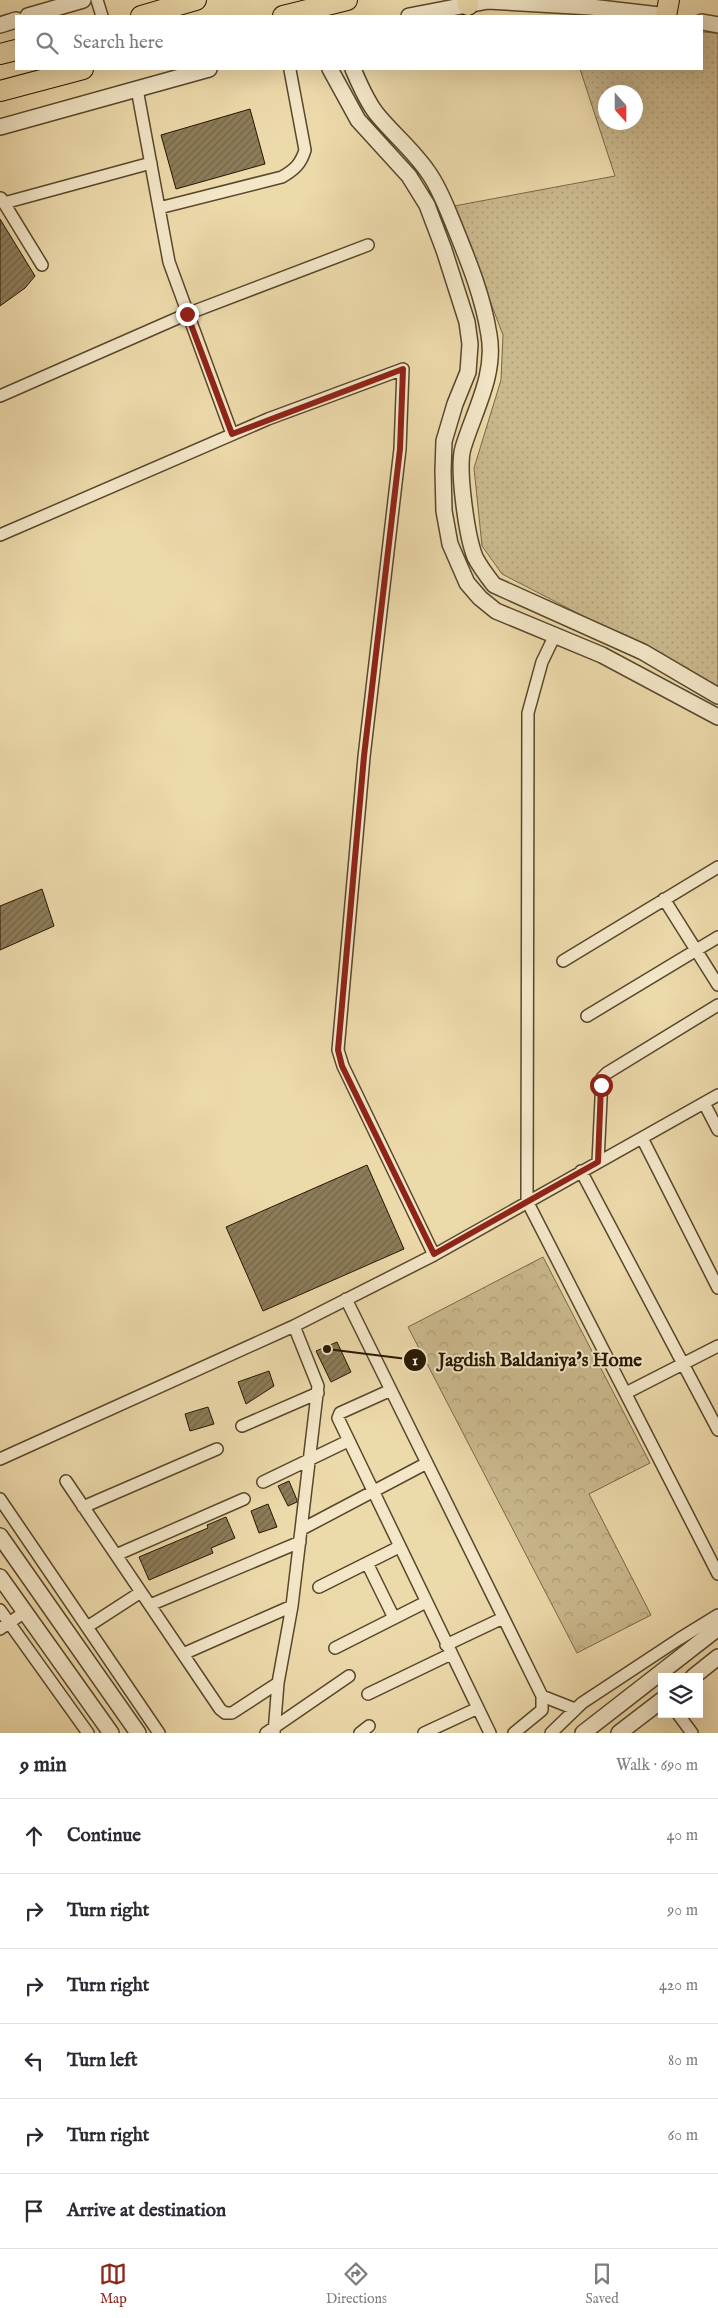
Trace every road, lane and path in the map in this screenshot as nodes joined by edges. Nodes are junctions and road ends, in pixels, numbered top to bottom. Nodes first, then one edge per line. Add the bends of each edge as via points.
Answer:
1 (83, 0) edge
2 (97, 0) edge
3 (196, 0) edge
4 (347, 0) edge
5 (669, 0) edge
6 (467, 3) edge
7 (295, 11) edge
8 (31, 15) edge
9 (102, 15) edge
10 (144, 15) edge
11 (413, 15) edge
12 (659, 15) edge
13 (667, 15) edge
14 (15, 20) edge
15 (703, 22) edge
16 (718, 24) edge
17 (0, 25) edge
18 (15, 50) edge
19 (0, 54) edge
20 (78, 70) edge
21 (205, 70) edge
22 (290, 70) dead end
23 (331, 70) edge
24 (354, 70) edge
25 (137, 89) junction
26 (0, 91) edge
27 (0, 127) edge
28 (151, 163) junction
29 (2, 200) edge
30 (160, 208) junction
31 (368, 245) dead end
32 (42, 265) dead end
33 (187, 314) junction
34 (0, 396) edge
35 (232, 434) junction
36 (0, 535) edge
37 (555, 635) junction
38 (718, 696) edge
39 (718, 717) edge
40 (718, 867) edge
41 (664, 899) junction
42 (718, 937) edge
43 (696, 950) junction
44 (563, 961) dead end
45 (718, 985) edge
46 (718, 1005) edge
47 (587, 1016) dead end
48 (718, 1095) edge
49 (704, 1103) junction
50 (718, 1130) edge
51 (642, 1138) junction
52 (598, 1162) junction
53 (582, 1171) junction
54 (527, 1201) junction
55 (434, 1254) junction
56 (718, 1288) edge
57 (346, 1299) junction
58 (294, 1326) junction
59 (718, 1346) edge
60 (684, 1364) junction
61 (391, 1390) junction
62 (318, 1393) junction
63 (626, 1393) junction
64 (242, 1426) dead end
65 (718, 1430) edge
66 (348, 1441) junction
67 (217, 1448) dead end
68 (0, 1459) edge
69 (310, 1459) junction
70 (427, 1463) junction
71 (66, 1481) dead end
72 (263, 1482) dead end
73 (372, 1492) junction
74 (0, 1498) edge
75 (244, 1499) dead end
76 (83, 1507) junction
77 (302, 1529) junction
78 (0, 1536) edge
79 (300, 1542) junction
80 (399, 1548) junction
81 (116, 1555) junction
82 (367, 1564) junction
83 (718, 1574) edge
84 (0, 1577) edge
85 (319, 1587) dead end
86 (141, 1592) junction
87 (426, 1602) junction
88 (150, 1605) junction
89 (292, 1606) junction
90 (0, 1610) edge
91 (25, 1612) junction
92 (718, 1615) edge
93 (394, 1618) junction
94 (503, 1618) junction
95 (5, 1626) edge
96 (87, 1627) junction
97 (718, 1628) edge
98 (335, 1648) dead end
99 (449, 1650) junction
100 (183, 1654) junction
101 (718, 1657) edge
102 (698, 1673) edge
103 (349, 1676) dead end
104 (278, 1684) junction
105 (368, 1694) dead end
106 (542, 1696) junction
107 (658, 1703) edge
108 (478, 1708) junction
109 (575, 1709) junction
110 (681, 1718) edge
111 (272, 1731) edge
112 (88, 1733) edge
113 (111, 1733) edge
114 (138, 1733) edge
115 (160, 1733) edge
116 (424, 1733) edge
117 (490, 1733) edge
118 (514, 1733) edge
119 (551, 1733) edge
120 (583, 1733) edge
121 (619, 1733) edge
122 (692, 1733) edge

1 - 8 street
2 - 9 street
3 - 10 highway
4 - 7 highway
5 - 13 highway
6 - 11 street
6 - 12 street via 488,1 591,7
14 - 17 street
15 - 16 street
18 - 19 highway
20 - 26 highway
21 - 25 street
22 - 30 street via 305,150 296,169 282,177
23 - 37 street via 358,120 408,176 427,205 467,322 470,344 468,372 444,441 444,511 450,544 468,583 480,598 496,611
24 - 38 street via 375,112 430,174 443,198 483,306 490,336 490,368 462,451 468,529 474,555 482,571 494,585 643,652
25 - 27 street
25 - 28 street
28 - 29 street
28 - 30 street
29 - 32 street
30 - 33 street via 168,262
31 - 33 street
33 - 34 street
33 - 35 street
35 - 36 street
35 - 55 street via 403,369 400,449 364,756 338,1050 342,1066
37 - 39 street via 602,655
37 - 54 street via 542,662 528,712
40 - 41 street
41 - 43 street
41 - 44 street
42 - 43 street
43 - 45 street
43 - 47 street
46 - 52 street via 602,1078
48 - 49 street
49 - 50 street
49 - 51 street
51 - 52 street
51 - 56 street
52 - 53 street
53 - 54 street
53 - 60 street
54 - 55 street
54 - 63 street
55 - 57 street
57 - 58 street
57 - 61 street
58 - 62 street via 317,1379
58 - 68 street
59 - 60 street
60 - 63 street
60 - 65 street
61 - 66 street via 338,1415
61 - 70 street
62 - 64 street
62 - 69 street
63 - 83 street
66 - 69 street
66 - 73 street
67 - 76 street
69 - 72 street
69 - 77 street
70 - 73 street
70 - 94 street
71 - 76 street
73 - 77 street
73 - 80 street
74 - 96 street
75 - 81 street
76 - 81 street
77 - 79 street
78 - 114 street
79 - 88 street
79 - 89 street
80 - 82 street
80 - 87 street
81 - 86 street
82 - 85 street
82 - 93 street
84 - 91 street
86 - 88 street
86 - 96 street
87 - 93 street
87 - 99 street
88 - 100 street
89 - 100 street
89 - 104 street
90 - 95 street
91 - 95 street
91 - 113 street
92 - 109 street
93 - 98 street
94 - 99 street
94 - 106 street
95 - 112 street
96 - 115 street
97 - 120 street
99 - 105 street
99 - 108 street
100 - 104 street via 225,1713 232,1713
101 - 102 street
103 - 111 street
104 - 111 street
106 - 109 street
106 - 118 street via 542,1710
107 - 121 street
108 - 116 street
108 - 117 street
109 - 119 street
110 - 122 street

